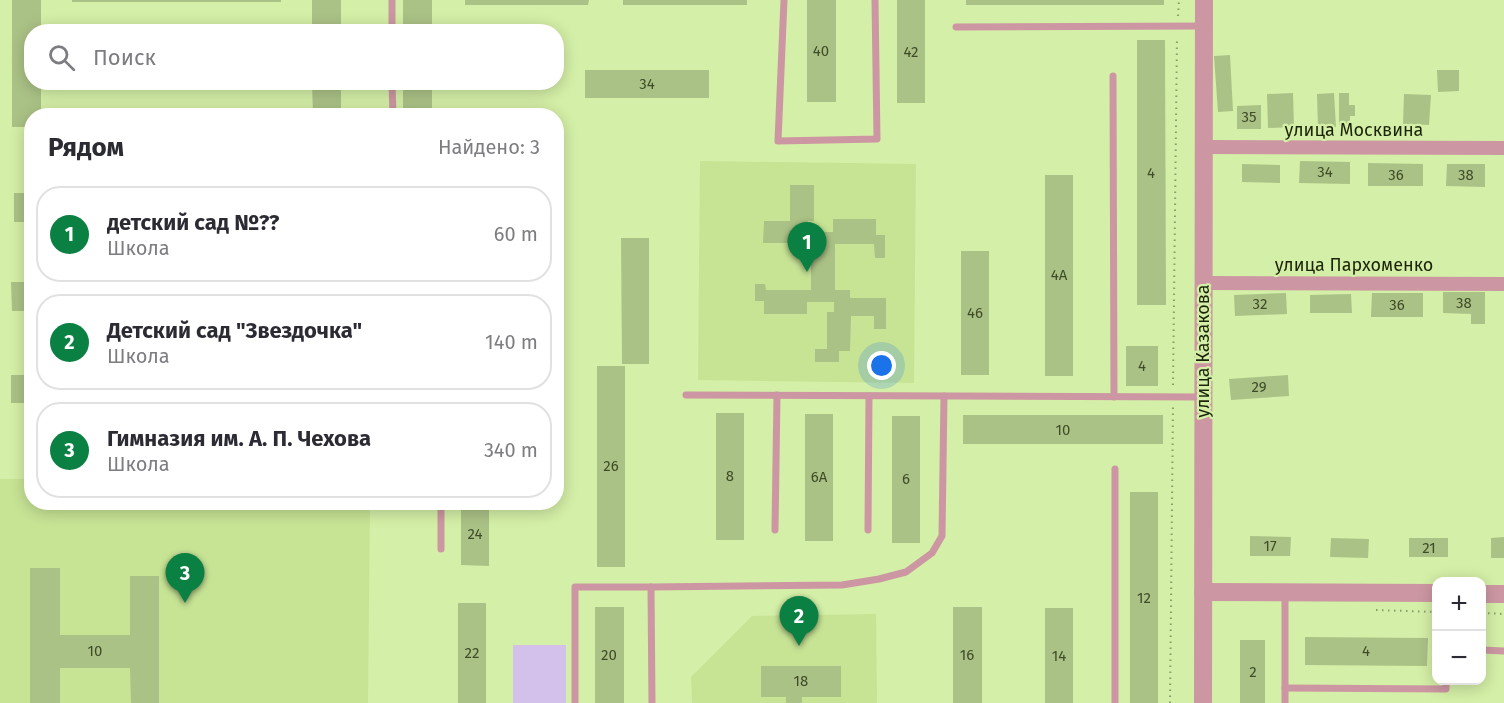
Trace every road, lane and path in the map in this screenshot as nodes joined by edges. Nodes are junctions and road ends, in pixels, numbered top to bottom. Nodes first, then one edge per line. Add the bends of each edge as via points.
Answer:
1 (392, 0) edge
2 (784, 0) edge
3 (875, 0) edge
4 (1179, 0) edge
5 (1204, 0) edge
6 (392, 24) edge
7 (1178, 26) junction
8 (1204, 26) junction
9 (956, 27) dead end
10 (1113, 76) dead end
11 (392, 90) edge
12 (393, 108) edge
13 (1204, 147) junction
14 (1504, 148) edge
15 (1203, 283) junction
16 (1504, 284) edge
17 (686, 395) dead end
18 (777, 395) junction
19 (869, 396) junction
20 (944, 396) junction
21 (1114, 397) junction
22 (1173, 397) junction
23 (1203, 397) junction
24 (1115, 469) dead end
25 (441, 510) edge
26 (776, 530) dead end
27 (868, 530) dead end
28 (441, 549) dead end
29 (651, 587) junction
30 (1203, 592) junction
31 (1285, 592) junction
32 (1432, 593) edge
33 (1486, 594) edge
34 (1504, 594) edge
35 (1486, 613) edge
36 (1504, 614) edge
37 (1486, 650) edge
38 (1504, 651) edge
39 (1446, 685) edge
40 (1285, 688) junction
41 (575, 703) edge
42 (652, 703) edge
43 (1115, 703) edge
44 (1170, 703) edge
45 (1203, 703) edge
46 (1285, 703) edge

1 - 6 lane
2 - 3 lane via 778,141 877,139
4 - 7 path
5 - 8 street, улица Казакова
7 - 8 lane
7 - 9 lane
7 - 22 path
8 - 13 street, улица Казакова
10 - 21 lane
11 - 12 lane
13 - 14 street, улица Москвина
13 - 15 street, улица Казакова
15 - 16 street, улица Пархоменко
15 - 23 street, улица Казакова
17 - 18 lane
18 - 19 lane
18 - 26 lane
19 - 20 lane
19 - 27 lane
20 - 21 lane
20 - 29 lane via 942,536 932,553 906,572 842,585
21 - 22 lane
22 - 23 lane
22 - 44 path
23 - 30 street, улица Казакова
24 - 43 lane
25 - 28 lane
29 - 41 lane via 575,588
29 - 42 lane
30 - 31 street
30 - 45 street, улица Казакова
31 - 32 street
31 - 40 lane
33 - 34 street
35 - 36 path
37 - 38 lane
39 - 40 lane via 1446,689
40 - 46 lane

